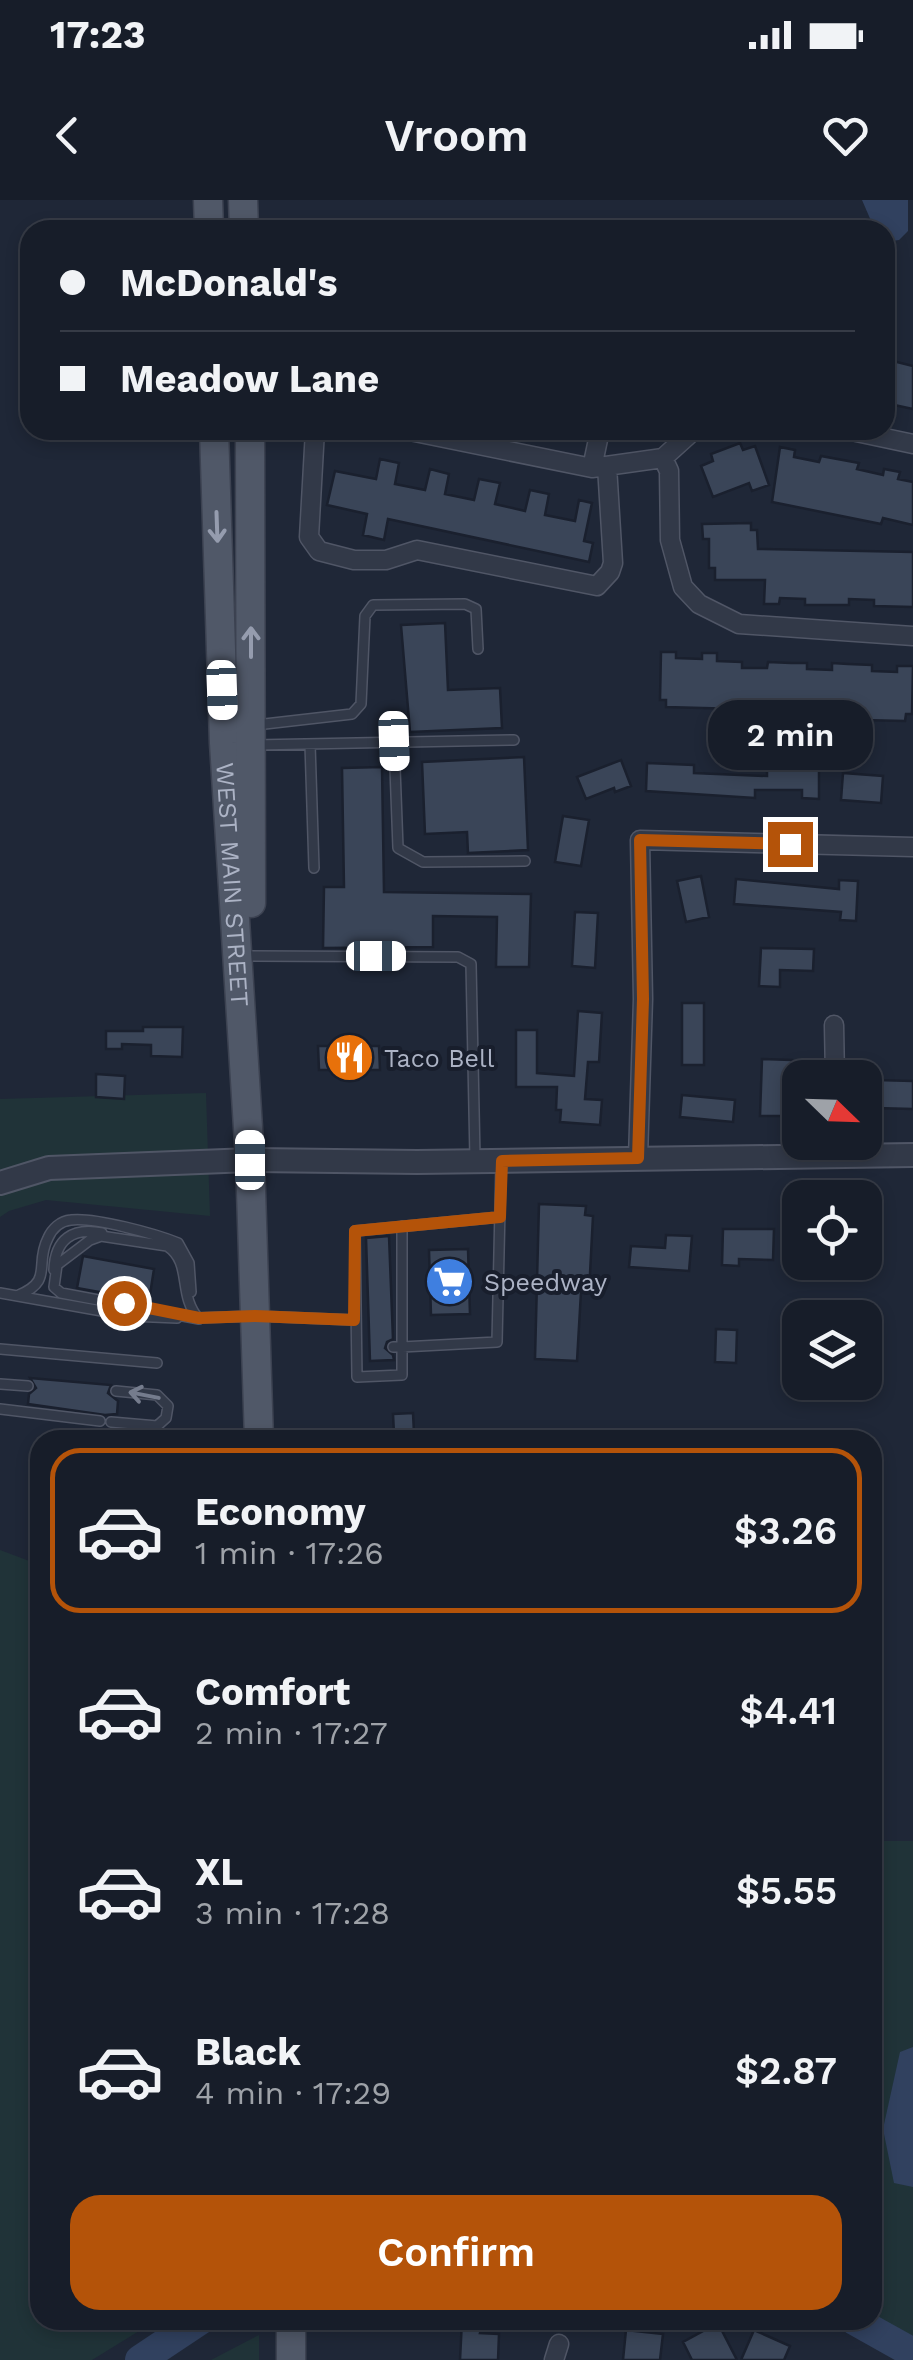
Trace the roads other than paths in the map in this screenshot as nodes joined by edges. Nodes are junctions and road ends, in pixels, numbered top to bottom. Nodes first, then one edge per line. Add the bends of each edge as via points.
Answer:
1 (215, 440) edge
2 (250, 440) edge
3 (314, 440) edge
4 (457, 440) edge
5 (600, 440) edge
6 (683, 440) edge
7 (663, 458) junction
8 (599, 467) junction
9 (913, 636) edge
10 (478, 649) dead end
11 (242, 732) junction
12 (514, 740) dead end
13 (394, 741) junction
14 (310, 744) junction
15 (913, 847) edge
16 (525, 861) dead end
17 (314, 868) dead end
18 (251, 956) junction
19 (834, 1026) dead end
20 (835, 1060) edge
21 (782, 1151) edge
22 (882, 1153) edge
23 (913, 1155) edge
24 (638, 1158) junction
25 (250, 1160) junction
26 (475, 1161) junction
27 (502, 1161) junction
28 (0, 1183) edge
29 (500, 1217) junction
30 (402, 1226) junction
31 (114, 1238) junction
32 (390, 1256) dead end
33 (402, 1256) junction
34 (54, 1274) junction
35 (355, 1278) junction
36 (367, 1278) dead end
37 (0, 1293) edge
38 (16, 1296) junction
39 (368, 1297) dead end
40 (355, 1298) junction
41 (368, 1314) dead end
42 (255, 1316) junction
43 (354, 1317) junction
44 (199, 1318) junction
45 (369, 1333) dead end
46 (355, 1334) junction
47 (398, 1347) junction
48 (356, 1348) junction
49 (370, 1348) dead end
50 (0, 1349) edge
51 (157, 1363) dead end
52 (0, 1384) edge
53 (28, 1386) dead end
54 (116, 1391) dead end
55 (0, 1409) edge
56 (259, 1430) edge
57 (291, 2330) edge
58 (291, 2360) edge

1 -> 11 main road, WEST MAIN STREET
11 -> 2 main road, WEST MAIN STREET
3 - 8 street via 309,537 319,551 386,560 417,550 597,586 612,563
4 - 8 street
5 - 8 street
6 - 7 street
7 - 8 street
7 - 9 street via 670,540 683,587 699,604 739,624
10 - 11 lane via 476,609 465,604 373,605 365,616 361,704 352,714
11 - 14 lane
11 - 18 main road, WEST MAIN STREET
11 - 25 main road, WEST MAIN STREET
12 - 13 lane
13 - 14 lane
13 - 16 lane via 398,848 423,862
14 - 17 lane
15 - 24 street via 640,840
18 - 25 main road, WEST MAIN STREET
18 - 26 lane via 458,957 471,964
19 - 20 street
21 - 24 street
22 - 23 street
24 - 27 street
25 - 26 street
25 - 28 street via 50,1168
25 - 42 main road, WEST MAIN STREET
26 - 27 street
27 - 29 lane
29 - 30 lane
29 - 47 lane via 497,1342
30 - 33 lane
30 - 35 lane via 355,1231 361,1258
31 - 34 lane via 90,1240 57,1264
31 - 34 lane via 86,1230 68,1235 56,1250
31 - 44 lane via 176,1252 188,1308
32 - 33 lane
33 - 47 lane via 396,1277
34 - 44 lane via 61,1293
35 - 36 lane
35 - 40 lane
37 - 38 lane
38 - 44 lane via 130,1316
38 - 44 lane via 37,1287 52,1230 84,1220 178,1244 190,1262
39 - 40 lane
40 - 43 lane
41 - 43 lane
42 - 43 lane
42 - 44 lane
42 - 56 main road, WEST MAIN STREET
43 - 46 lane
45 - 46 lane
46 - 48 lane
47 - 48 lane via 402,1375 357,1377
48 - 49 lane
50 - 51 lane
52 - 53 lane
55 -> 54 lane via 157,1426 166,1418 168,1406 157,1395
57 - 58 main road

